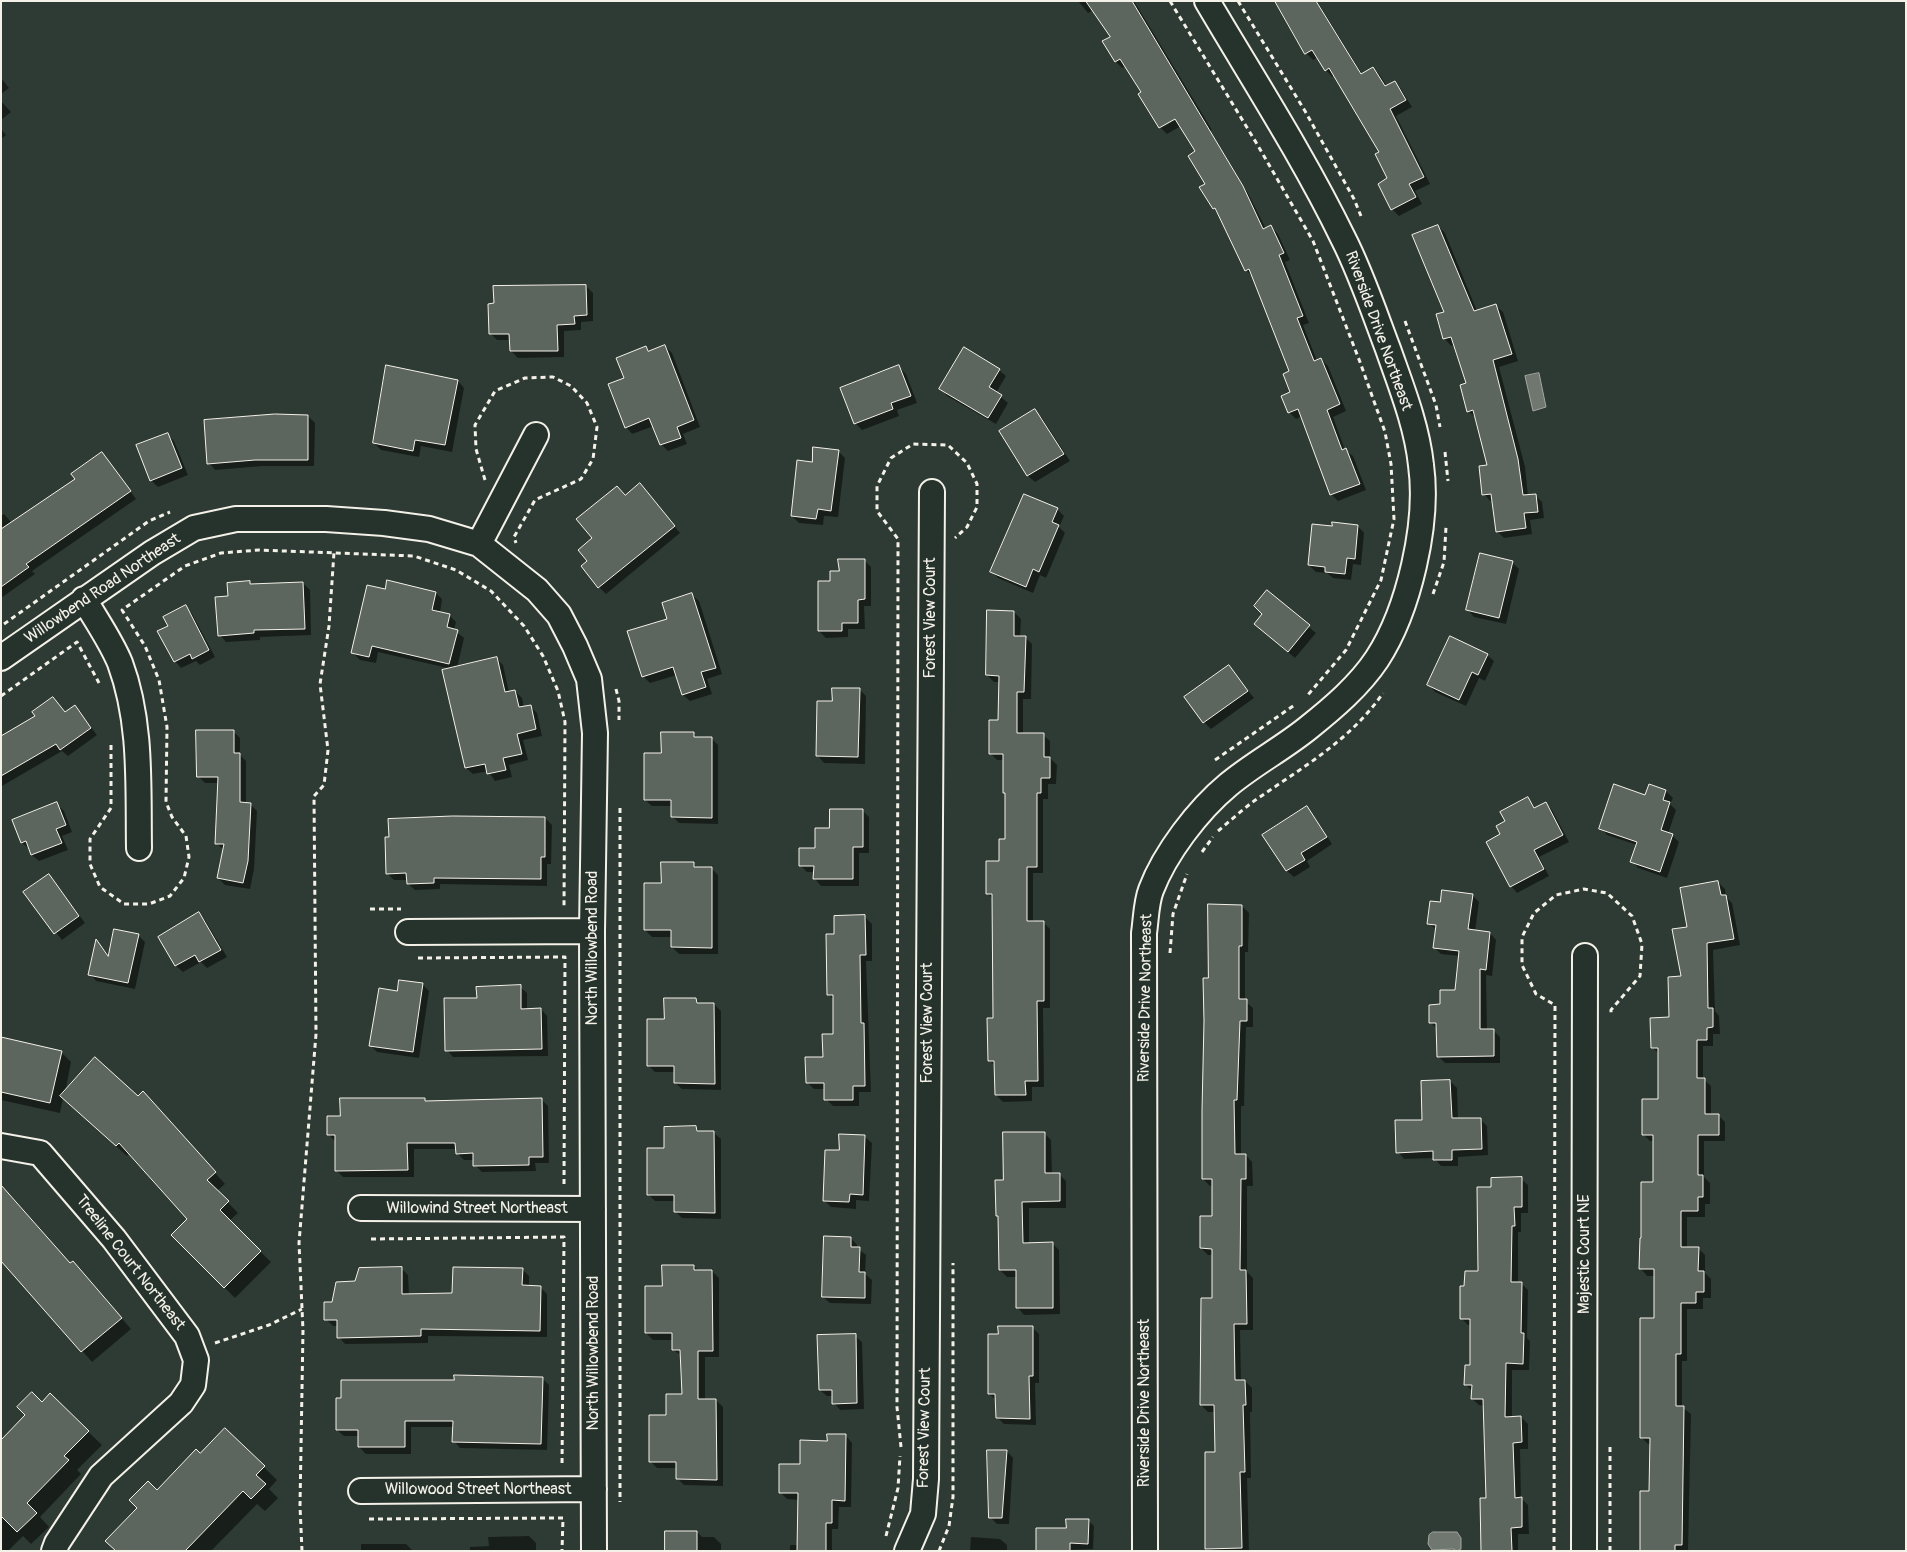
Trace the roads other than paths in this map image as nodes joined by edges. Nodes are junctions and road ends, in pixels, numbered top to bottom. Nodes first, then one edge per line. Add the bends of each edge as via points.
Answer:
1 (1207, 1) edge
2 (536, 435) dead end
3 (932, 492) dead end
4 (326, 519) joint
5 (479, 544) junction
6 (84, 599) junction
7 (1, 658) edge
8 (138, 848) dead end
9 (409, 921) road end
10 (592, 931) junction
11 (1585, 956) dead end
12 (1, 1146) edge
13 (361, 1208) dead end
14 (593, 1209) junction
15 (594, 1490) junction
16 (361, 1491) dead end
17 (54, 1551) edge
18 (594, 1551) edge
19 (907, 1551) edge
20 (1145, 1551) edge
21 (1584, 1551) edge

1 - 20 street, Riverside Drive Northeast via 1316,184 1345,241 1407,402 1422,465 1422,512 1415,564 1397,619 1377,659 1341,701 1289,743 1228,785 1193,820 1168,856 1150,892 1144,933
2 - 5 street
3 - 19 street, Forest View Court via 926,1479 923,1514
4 - 5 street, North Willowbend Road via 429,529
4 - 6 street, Willowbend Road Northeast via 236,519 194,528
5 - 10 street, North Willowbend Road via 537,590 559,616 589,680 595,733
6 - 7 street, Willowbend Road Northeast
6 - 8 street via 119,661 130,697 137,737
9 - 10 street
10 - 14 street, North Willowbend Road
11 - 21 street, Majestic Court NE
12 - 17 street, Treeline Court Northeast via 40,1153 114,1239 187,1336 196,1360 193,1385 181,1403 101,1476
13 - 14 street, Willowind Street Northeast
14 - 15 street, North Willowbend Road
15 - 16 street, Willowood Street Northeast
15 - 18 street, North Willowbend Road

